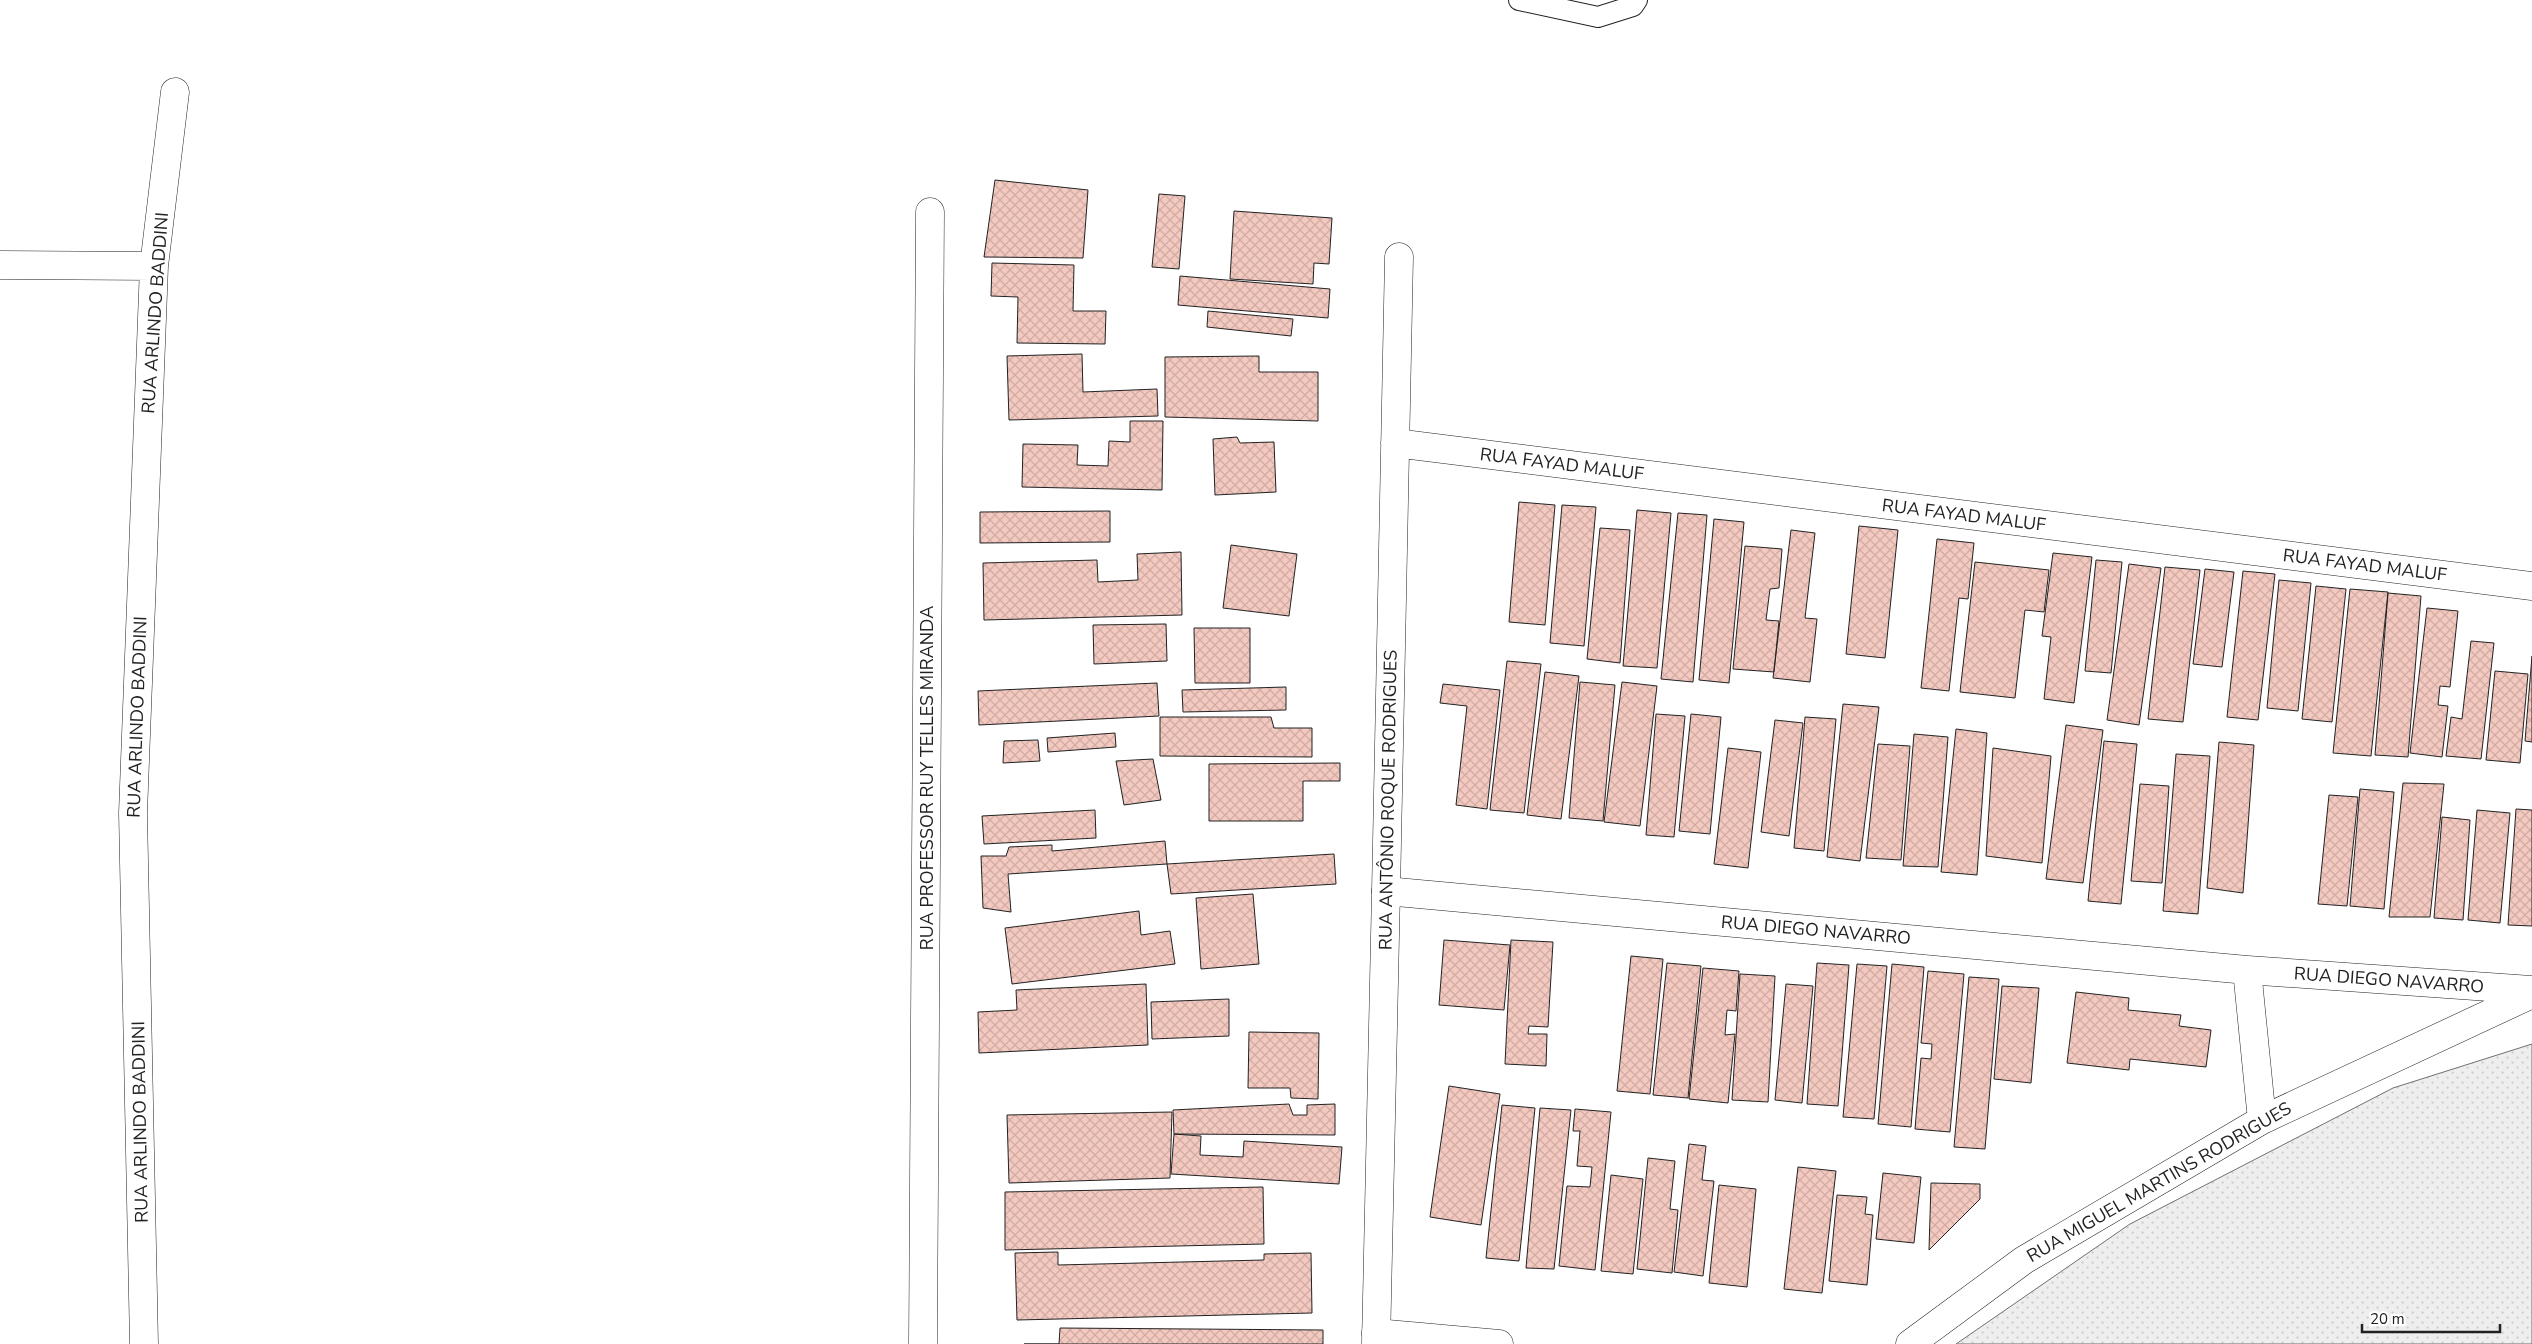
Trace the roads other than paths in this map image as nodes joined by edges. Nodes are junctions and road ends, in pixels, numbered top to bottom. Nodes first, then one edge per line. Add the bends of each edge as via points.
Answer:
1 (1519, 0) edge
2 (1637, 0) edge
3 (175, 92) dead end
4 (930, 212) dead end
5 (1399, 257) dead end
6 (0, 265) edge
7 (154, 266) junction
8 (1395, 443) junction
9 (2532, 586) edge
10 (1386, 891) junction
11 (2247, 970) junction
12 (2532, 990) edge
13 (2532, 994) edge
14 (2262, 1120) junction
15 (1376, 1338) edge
16 (144, 1344) edge
17 (923, 1344) edge
18 (1499, 1344) edge
19 (1910, 1344) edge

1 - 2 lane via 1598,18 1632,6
3 - 7 street, RUA ARLINDO BADDINI
4 - 17 street, RUA PROFESSOR RUY TELLES MIRANDA
5 - 8 street, RUA ANTÔNIO ROQUE RODRIGUES
6 - 7 street
7 - 16 street, RUA ARLINDO BADDINI via 133,813
8 - 9 street, RUA FAYAD MALUF
8 - 10 street, RUA ANTÔNIO ROQUE RODRIGUES
10 - 11 street, RUA DIEGO NAVARRO
10 - 15 street, RUA ANTÔNIO ROQUE RODRIGUES
11 - 12 street, RUA DIEGO NAVARRO
11 - 14 street
13 - 14 street, RUA MIGUEL MARTINS RODRIGUES
14 - 19 street, RUA MIGUEL MARTINS RODRIGUES via 2024,1260
15 - 18 street

